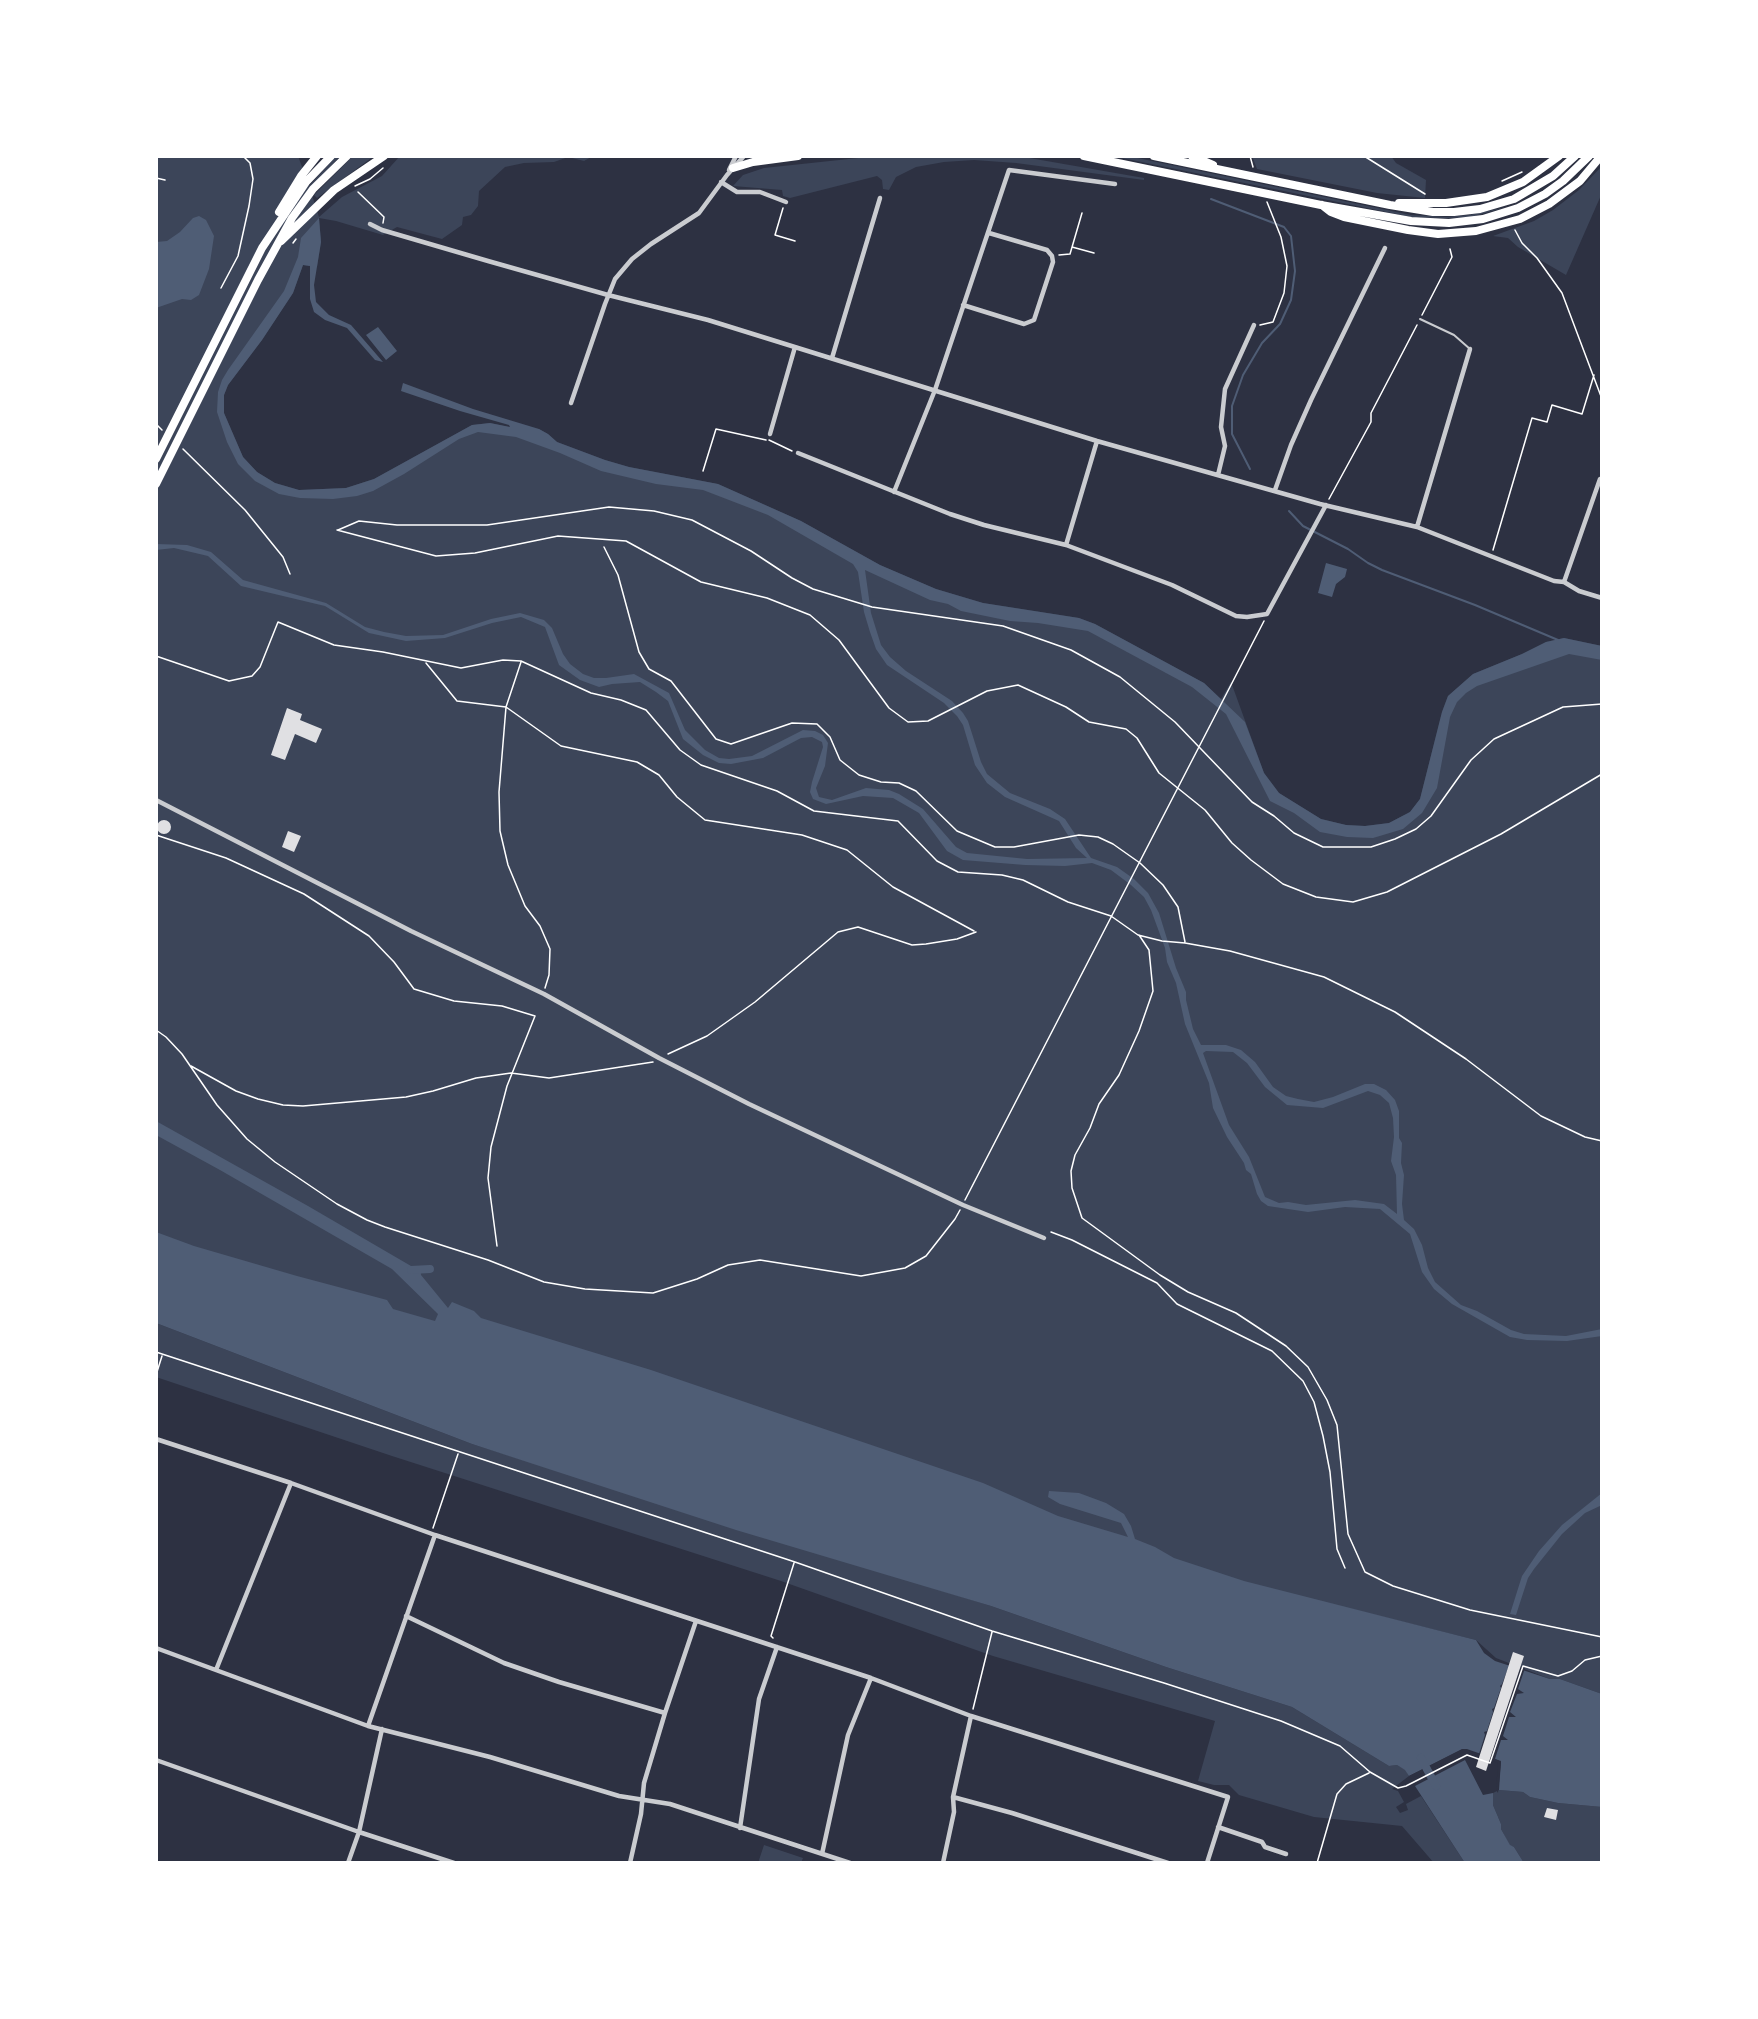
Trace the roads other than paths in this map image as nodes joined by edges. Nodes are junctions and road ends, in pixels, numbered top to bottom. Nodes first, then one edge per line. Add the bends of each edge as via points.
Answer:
1 (316, 156) edge
2 (331, 156) edge
3 (347, 156) edge
4 (384, 156) edge
5 (736, 156) edge
6 (744, 156) edge
7 (798, 156) edge
8 (1084, 156) edge
9 (1154, 156) edge
10 (1559, 156) edge
11 (1575, 156) edge
12 (1588, 156) edge
13 (1601, 156) edge
14 (1194, 157) edge
15 (1218, 169) junction
16 (730, 171) junction
17 (722, 182) junction
18 (1115, 184) dead end
19 (880, 198) dead end
20 (786, 202) road end
21 (1321, 205) junction
22 (1390, 205) junction
23 (370, 224) dead end
24 (989, 233) junction
25 (277, 244) junction
26 (262, 248) junction
27 (1385, 248) dead end
28 (608, 295) junction
29 (963, 304) junction
30 (1420, 319) road end
31 (1253, 326) road end
32 (795, 347) junction
33 (1470, 349) joint
34 (832, 358) junction
35 (934, 390) junction
36 (572, 403) dead end
37 (770, 434) road end
38 (1097, 441) junction
39 (798, 453) road end
40 (156, 459) edge
41 (1218, 475) junction
42 (1600, 479) dead end
43 (156, 484) edge
44 (1275, 490) junction
45 (894, 492) junction
46 (1326, 505) junction
47 (1417, 527) junction
48 (1066, 545) junction
49 (1564, 582) junction
50 (1602, 598) edge
51 (156, 800) edge
52 (1044, 1238) dead end
53 (156, 1439) edge
54 (291, 1483) junction
55 (435, 1535) junction
56 (406, 1616) junction
57 (696, 1621) junction
58 (777, 1647) junction
59 (156, 1648) edge
60 (216, 1670) junction
61 (871, 1678) junction
62 (664, 1713) junction
63 (971, 1716) junction
64 (368, 1726) junction
65 (382, 1729) junction
66 (156, 1760) edge
67 (953, 1797) junction
68 (642, 1800) junction
69 (1218, 1827) junction
70 (740, 1828) junction
71 (359, 1832) junction
72 (822, 1854) junction
73 (1286, 1854) dead end
74 (348, 1863) edge
75 (454, 1863) edge
76 (630, 1863) edge
77 (850, 1863) edge
78 (943, 1863) edge
79 (1168, 1863) edge
80 (1207, 1863) edge

1 - 26 highway via 285,200
2 - 26 highway via 306,182
3 - 25 highway via 313,189
4 - 25 highway via 334,190
5 - 16 street
6 - 16 street
7 - 16 highway via 753,162
8 - 21 highway
9 - 15 highway
10 - 22 highway via 1535,175 1487,197
11 - 22 highway via 1540,185 1493,206 1433,212
12 - 21 highway via 1545,194 1483,219 1449,223 1411,221
13 - 21 highway via 1580,181 1549,204 1520,219 1476,231 1438,234 1408,230 1344,217
14 - 15 highway
15 - 22 highway
16 - 17 street
17 - 20 street via 737,192 760,192
17 - 28 street via 692,219 632,259 615,279
18 - 24 street via 1009,170
19 - 34 street
23 - 28 street
24 - 29 street
24 - 29 street via 1047,250 1052,256 1034,320 1024,324
25 - 43 highway
26 - 40 highway
27 - 44 street via 1311,400
28 - 32 street
28 - 36 street
29 - 35 street
30 - 33 lane via 1454,335
31 - 41 street via 1225,389 1221,427 1225,446
32 - 34 street
32 - 37 street
33 - 47 street
34 - 35 street
35 - 38 street
35 - 45 street
38 - 41 street
38 - 48 street
39 - 45 street
41 - 44 street
42 - 49 street
44 - 46 street
45 - 48 street via 984,525
46 - 47 street
46 - 48 street via 1267,614 1236,616 1172,585
47 - 49 street
49 - 50 street
51 - 52 street via 396,924 544,994 749,1104 963,1205
53 - 54 street
54 - 55 street
54 - 60 street
55 - 56 street
55 - 57 street
56 - 62 street via 504,1663
56 - 64 street
57 - 58 street
57 - 62 street
58 - 61 street
58 - 70 street via 759,1699
59 - 60 street
60 - 64 street
61 - 63 street
61 - 72 street via 848,1735
62 - 68 street
63 - 67 street
63 - 69 street via 1228,1797
64 - 65 street
65 - 68 street
65 - 71 street
66 - 71 street
67 - 78 street via 954,1812
67 - 79 street
68 - 70 street via 670,1804
68 - 76 street
69 - 73 street
69 - 80 street
70 - 72 street
71 - 74 street
71 - 75 street
72 - 77 street

